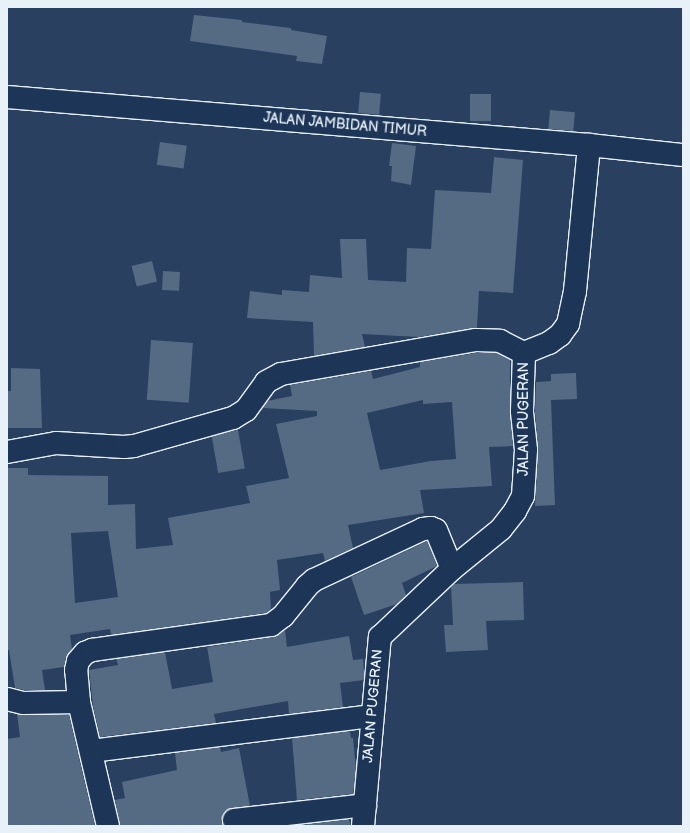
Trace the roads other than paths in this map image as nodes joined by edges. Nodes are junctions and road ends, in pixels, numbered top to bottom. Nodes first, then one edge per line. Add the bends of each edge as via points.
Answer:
1 (7, 97) edge
2 (589, 145) junction
3 (683, 155) edge
4 (524, 353) junction
5 (7, 452) edge
6 (452, 570) junction
7 (7, 699) edge
8 (79, 702) junction
9 (372, 716) junction
10 (91, 751) junction
11 (364, 816) edge
12 (234, 820) dead end
13 (108, 826) edge

1 - 2 street, JALAN JAMBIDAN TIMUR
2 - 3 street, JALAN JAMBIDAN TIMUR
2 - 4 street, JALAN PUGERAN via 575,291 568,324 560,335 549,343
4 - 5 street via 500,342 476,340 281,374 266,382 246,410 233,418 134,446 56,443
4 - 6 street, JALAN PUGERAN via 522,411 526,450 523,496 516,511 501,529
6 - 8 street via 436,530 423,529 314,580 284,616 271,625 88,652 78,661 76,670
6 - 9 street, JALAN PUGERAN via 380,637
7 - 8 street via 23,703
8 - 10 street
9 - 10 street
9 - 11 street, JALAN PUGERAN
10 - 13 street
11 - 12 street

